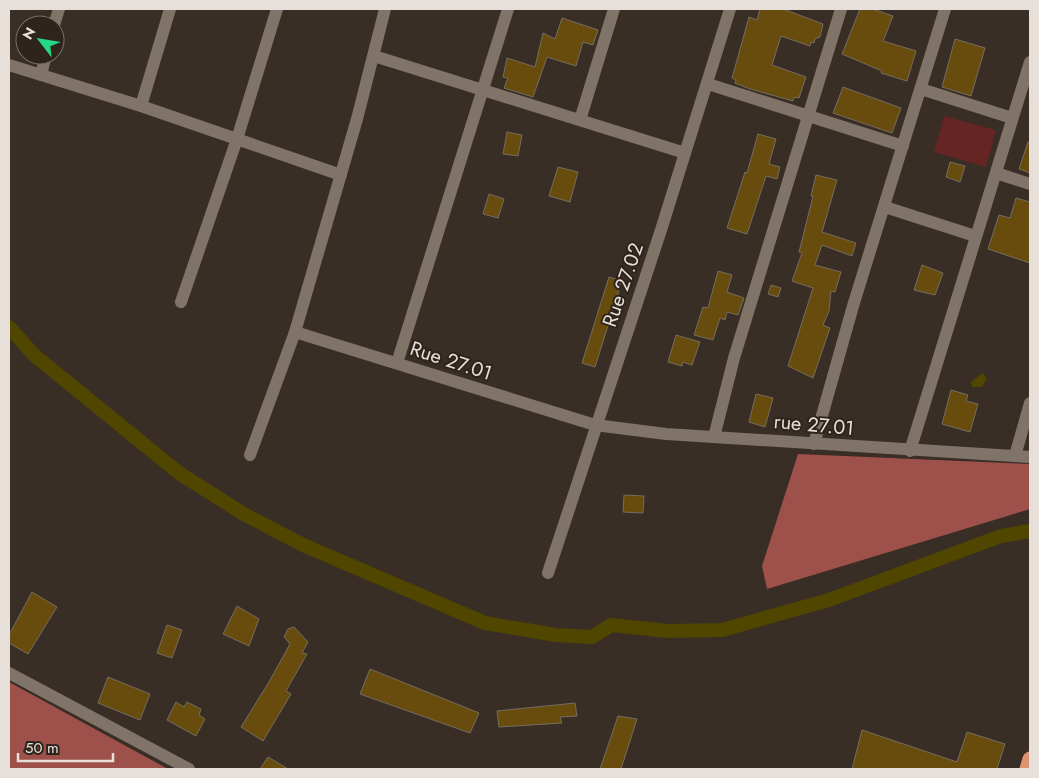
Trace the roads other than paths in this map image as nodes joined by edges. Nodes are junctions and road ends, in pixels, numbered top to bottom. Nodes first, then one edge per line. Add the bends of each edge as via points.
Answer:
1 (170, 9) edge
2 (277, 9) edge
3 (385, 9) edge
4 (508, 9) edge
5 (614, 9) edge
6 (730, 9) edge
7 (841, 9) edge
8 (945, 9) edge
9 (374, 56) junction
10 (1030, 62) edge
11 (43, 65) edge
12 (9, 66) edge
13 (40, 75) junction
14 (708, 84) junction
15 (921, 89) junction
16 (484, 90) junction
17 (141, 106) junction
18 (809, 116) junction
19 (1012, 118) junction
20 (580, 120) junction
21 (237, 139) junction
22 (904, 146) junction
23 (685, 153) junction
24 (996, 173) junction
25 (341, 175) junction
26 (1030, 184) edge
27 (885, 207) junction
28 (975, 236) junction
29 (181, 302) dead end
30 (294, 332) junction
31 (397, 363) junction
32 (1030, 403) edge
33 (595, 425) junction
34 (714, 437) junction
35 (814, 444) junction
36 (910, 451) junction
37 (250, 455) dead end
38 (1015, 456) junction
39 (1030, 457) edge
40 (548, 573) dead end
41 (9, 673) edge
42 (1030, 759) edge
43 (189, 769) edge
44 (1027, 769) edge

1 - 17 street
2 - 21 street
3 - 9 street
4 - 16 street
5 - 20 street
6 - 14 street, Rue 27.02
7 - 18 street
8 - 15 street
9 - 16 street
9 - 25 street
10 - 19 street
11 - 13 street
12 - 13 street
13 - 17 street
14 - 18 street
14 - 23 street, Rue 27.02
15 - 19 street
15 - 22 street
16 - 20 street
16 - 31 street
17 - 21 street
18 - 22 street
18 - 34 street via 734,358
19 - 24 street
20 - 23 street
21 - 25 street
21 - 29 street
22 - 27 street
23 - 33 street, Rue 27.02
24 - 26 street
24 - 28 street
25 - 30 street
27 - 28 street
27 - 35 street via 845,331
28 - 36 street
30 - 31 street, Rue 27.01
30 - 37 street
31 - 33 street, Rue 27.01
32 - 38 street
33 - 34 street, rue 27.01 via 658,434
33 - 40 street, Rue 27.02
34 - 35 street, rue 27.01
35 - 36 street, rue 27.01
36 - 38 street, rue 27.01
38 - 39 street, rue 27.01
41 - 43 street
42 - 44 highway

